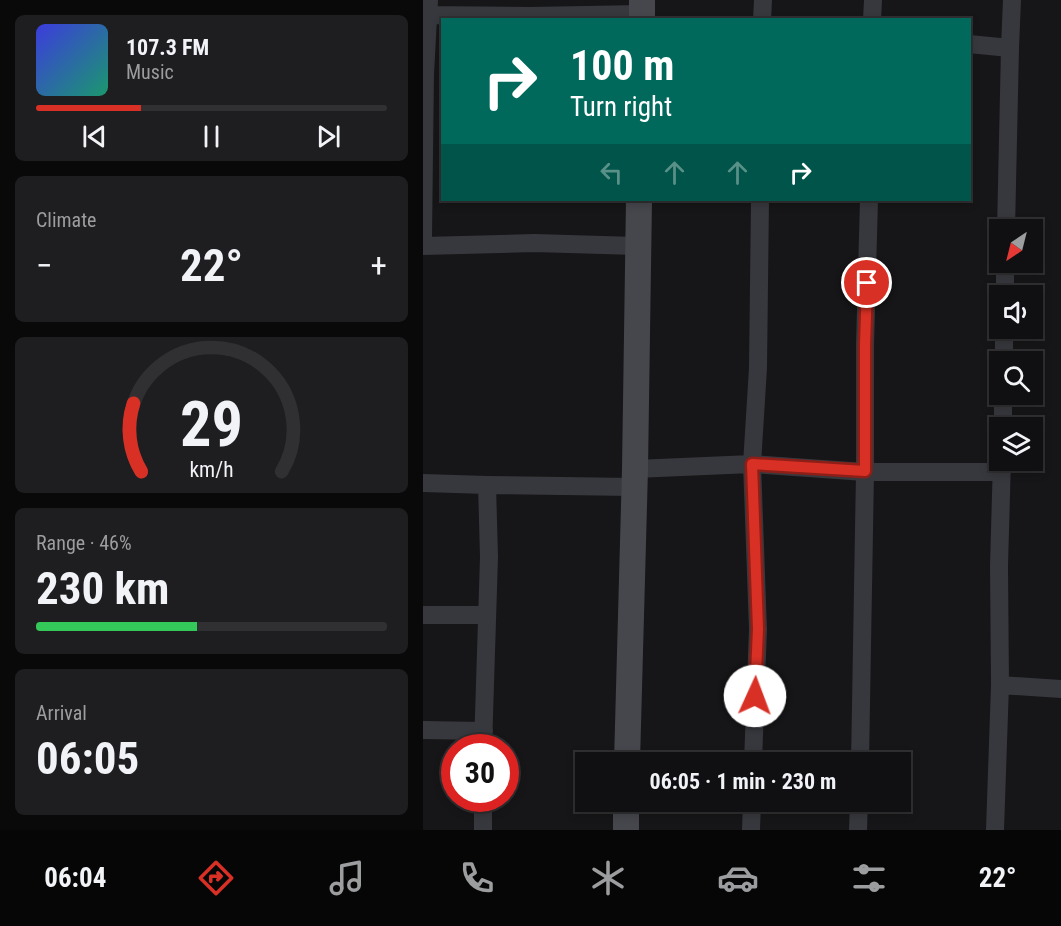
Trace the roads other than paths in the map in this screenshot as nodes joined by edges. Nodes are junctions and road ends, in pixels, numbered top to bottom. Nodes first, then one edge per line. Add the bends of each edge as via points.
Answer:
1 (763, 0) edge
2 (873, 0) edge
3 (1012, 0) edge
4 (427, 10) edge
5 (642, 11) edge
6 (762, 18) edge
7 (872, 18) edge
8 (971, 44) edge
9 (1009, 48) junction
10 (430, 128) edge
11 (639, 201) edge
12 (760, 201) edge
13 (869, 201) edge
14 (1006, 219) edge
15 (423, 237) edge
16 (423, 246) edge
17 (637, 246) junction
18 (752, 464) junction
19 (989, 466) edge
20 (865, 471) junction
21 (1002, 471) edge
22 (634, 478) junction
23 (423, 483) edge
24 (487, 486) junction
25 (423, 615) edge
26 (487, 615) junction
27 (1000, 685) junction
28 (1061, 689) edge
29 (423, 730) edge
30 (450, 734) edge
31 (483, 734) edge
32 (627, 752) edge
33 (753, 752) edge
34 (860, 752) edge
35 (483, 812) edge
36 (626, 812) edge
37 (752, 812) edge
38 (859, 812) edge
39 (483, 830) edge
40 (625, 830) edge
41 (751, 830) edge
42 (858, 830) edge
43 (995, 830) edge

1 - 6 street
2 - 7 street
3 - 9 street
4 - 5 street via 530,16
4 - 10 street via 425,74
8 - 9 street
9 - 14 street
10 - 15 street
11 - 17 main road
12 - 18 street via 758,368
13 - 20 street
16 - 17 street
17 - 22 main road
18 - 20 street
18 - 22 street
18 - 33 street via 758,629
19 - 20 street
20 - 34 street
21 - 27 street
22 - 24 street
22 - 32 main road
23 - 24 street
24 - 26 street
25 - 26 street
26 - 31 street
27 - 28 street
27 - 43 street
29 - 30 street
35 - 39 street
36 - 40 main road
37 - 41 street
38 - 42 street

